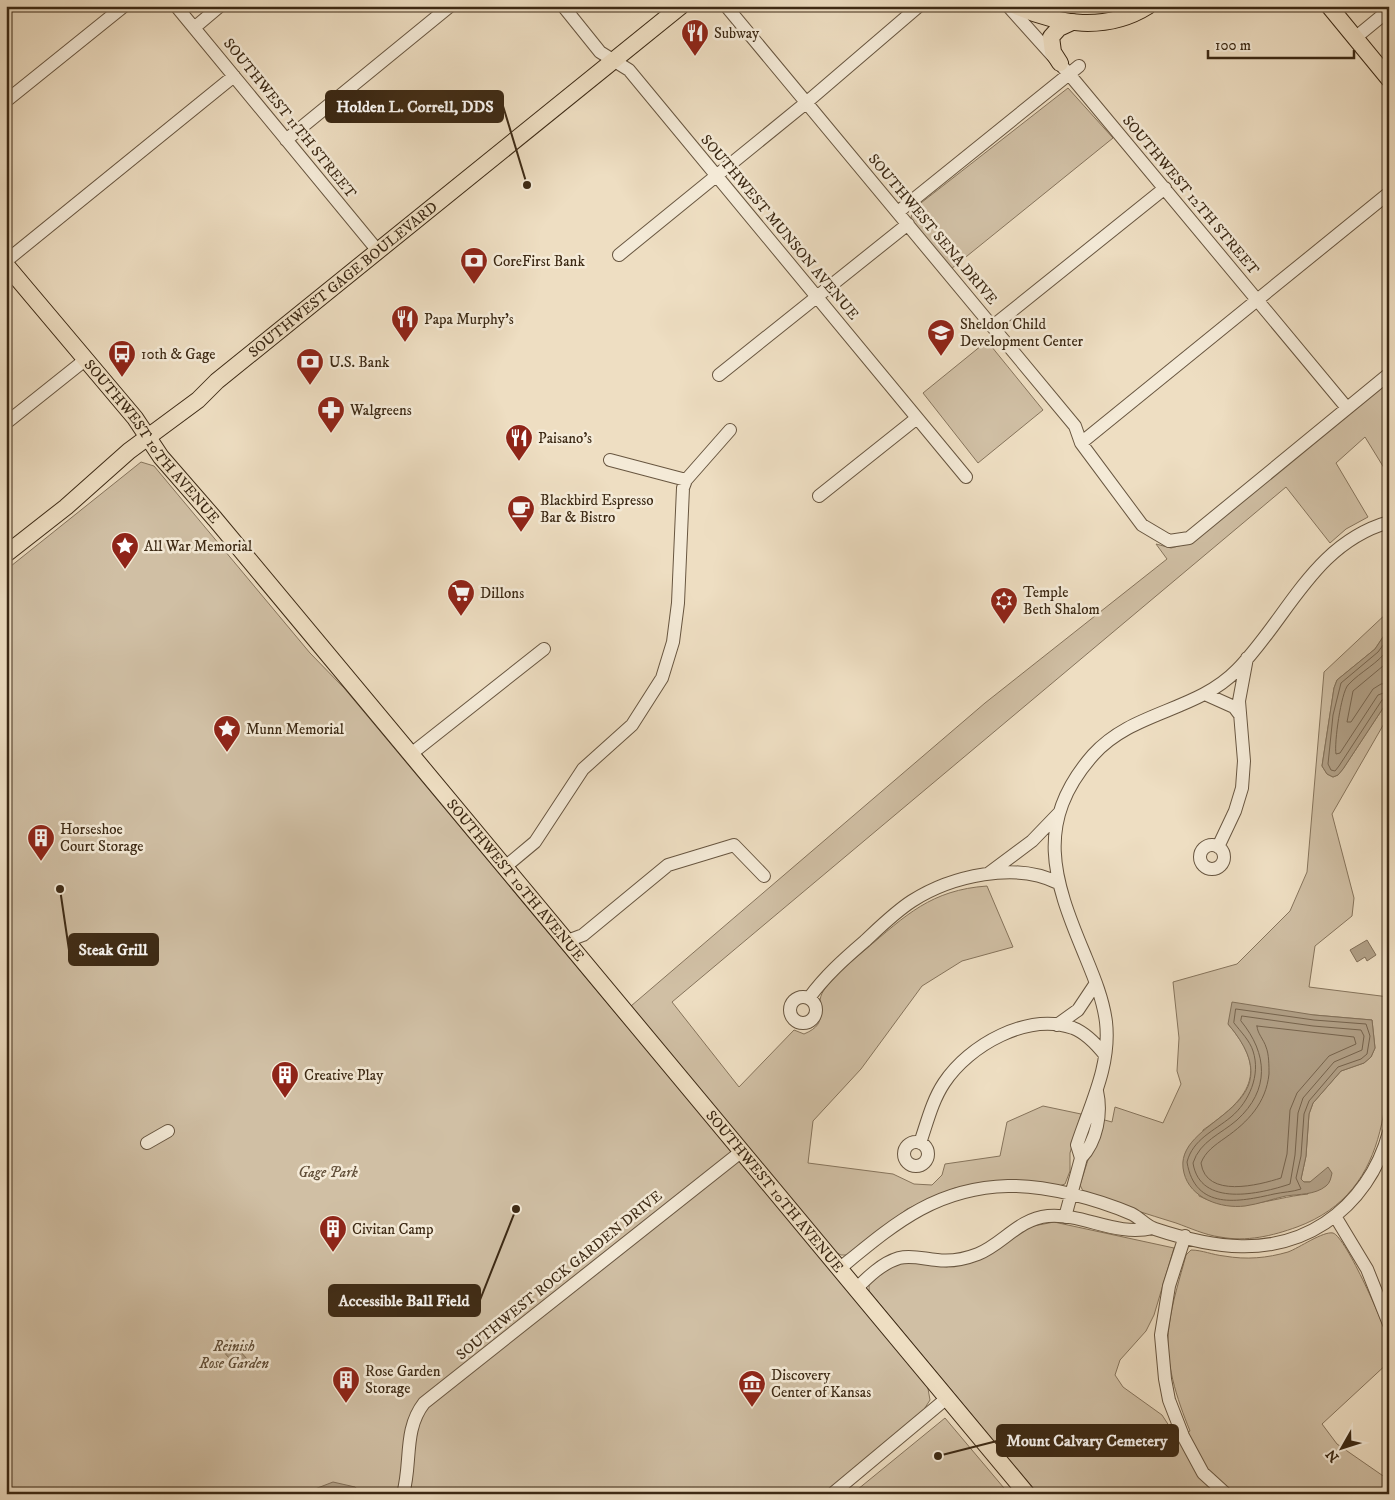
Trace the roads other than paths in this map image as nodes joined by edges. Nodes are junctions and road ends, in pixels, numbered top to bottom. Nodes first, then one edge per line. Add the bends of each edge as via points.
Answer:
1 (124, 6) edge
2 (176, 6) edge
3 (220, 6) edge
4 (450, 6) edge
5 (562, 6) edge
6 (681, 6) edge
7 (726, 6) edge
8 (919, 6) edge
9 (1008, 6) edge
10 (1016, 6) edge
11 (1148, 6) edge
12 (1318, 6) edge
13 (1389, 10) edge
14 (1333, 11) edge
15 (1072, 22) junction
16 (194, 28) junction
17 (1355, 38) junction
18 (614, 60) junction
19 (1079, 66) dead end
20 (1064, 68) junction
21 (234, 76) junction
22 (1389, 79) edge
23 (6, 101) edge
24 (807, 102) junction
25 (286, 140) junction
26 (717, 176) junction
27 (1164, 188) junction
28 (1389, 193) edge
29 (898, 212) junction
30 (908, 224) junction
31 (378, 251) junction
32 (619, 255) dead end
33 (6, 260) edge
34 (6, 265) edge
35 (817, 297) junction
36 (1258, 300) junction
37 (993, 326) junction
38 (85, 360) junction
39 (1389, 374) edge
40 (719, 375) dead end
41 (1347, 408) junction
42 (918, 418) junction
43 (6, 423) edge
44 (730, 430) dead end
45 (148, 438) junction
46 (1081, 443) junction
47 (610, 460) dead end
48 (966, 477) dead end
49 (686, 480) junction
50 (819, 496) dead end
51 (1389, 522) edge
52 (6, 554) edge
53 (544, 649) dead end
54 (1248, 658) junction
55 (1205, 694) junction
56 (1240, 715) junction
57 (411, 754) junction
58 (1059, 813) junction
59 (1218, 847) dead end
60 (505, 867) junction
61 (987, 874) junction
62 (764, 876) dead end
63 (1058, 883) junction
64 (567, 941) junction
65 (1096, 983) junction
66 (809, 998) dead end
67 (1057, 1025) junction
68 (1105, 1055) junction
69 (168, 1131) dead end
70 (1389, 1132) edge
71 (147, 1143) dead end
72 (920, 1143) dead end
73 (742, 1151) junction
74 (1071, 1195) junction
75 (1335, 1216) junction
76 (1065, 1217) junction
77 (1153, 1228) junction
78 (1185, 1236) junction
79 (839, 1269) junction
80 (856, 1289) junction
81 (1389, 1324) edge
82 (947, 1398) junction
83 (403, 1494) edge
84 (832, 1494) edge
85 (1027, 1494) edge
86 (1226, 1494) edge

1 - 23 street
2 - 16 street, SOUTHWEST 11TH STREET
3 - 16 street
4 - 25 street
5 - 18 street, SOUTHWEST MUNSON AVENUE via 600,52
6 - 18 main road, SOUTHWEST GAGE BOULEVARD
7 - 24 street, SOUTHWEST SENA DRIVE
8 - 24 street
9 - 20 street, SOUTHWEST 12TH STREET
10 - 15 main road via 1050,19
11 - 15 main road via 1107,22
12 - 14 main road via 1325,12
13 - 17 street
14 - 17 main road
15 - 20 main road via 1059,28 1052,37 1053,52
16 - 21 street, SOUTHWEST 11TH STREET
17 - 22 main road
18 - 26 street, SOUTHWEST MUNSON AVENUE via 629,70
18 - 31 main road, SOUTHWEST GAGE BOULEVARD
19 - 20 street
20 - 27 street, SOUTHWEST 12TH STREET
20 - 29 street
21 - 25 street, SOUTHWEST 11TH STREET
21 - 33 street
24 - 26 street
24 - 29 street, SOUTHWEST SENA DRIVE
25 - 31 street, SOUTHWEST 11TH STREET
26 - 32 street
26 - 35 street, SOUTHWEST MUNSON AVENUE
27 - 36 street, SOUTHWEST 12TH STREET
27 - 37 street
28 - 36 street
29 - 30 street, SOUTHWEST SENA DRIVE
30 - 35 street
30 - 37 street, SOUTHWEST SENA DRIVE
31 - 45 main road, SOUTHWEST GAGE BOULEVARD
34 - 38 main road, SOUTHWEST 10TH AVENUE
35 - 40 street
35 - 42 street, SOUTHWEST MUNSON AVENUE
36 - 41 street, SOUTHWEST 12TH STREET
36 - 46 street
37 - 46 street, SOUTHWEST SENA DRIVE via 1075,426
38 - 43 street
38 - 45 main road, SOUTHWEST 10TH AVENUE
39 - 41 street
41 - 46 street, SOUTHWEST SENA DRIVE via 1189,538 1170,541 1142,525
42 - 48 street, SOUTHWEST MUNSON AVENUE
42 - 50 street
44 - 49 street
45 - 52 main road, SOUTHWEST GAGE BOULEVARD
45 - 57 main road, SOUTHWEST 10TH AVENUE via 161,458 215,518
47 - 49 street
49 - 60 street via 678,602 673,642 662,678 632,725 583,769 535,842
51 - 54 street via 1357,534 1331,553
53 - 57 street
54 - 55 street via 1236,672
54 - 56 street via 1239,701
55 - 56 street via 1234,707
55 - 58 street via 1138,721 1107,742 1081,771
56 - 59 street via 1244,762 1242,788
57 - 60 main road, SOUTHWEST 10TH AVENUE
58 - 61 street via 1032,842
58 - 63 street via 1055,854
60 - 64 main road, SOUTHWEST 10TH AVENUE
61 - 63 street via 1033,873
61 - 66 street via 940,887 912,902 826,975
62 - 64 street via 734,845 668,865 583,935
63 - 65 street
64 - 73 main road, SOUTHWEST 10TH AVENUE
65 - 67 street via 1078,1010
65 - 68 street via 1106,1023
67 - 68 street via 1074,1028 1084,1034
67 - 72 street via 1002,1034 964,1058 943,1084
68 - 74 street via 1097,1091 1100,1107 1096,1129 1089,1150 1081,1158
69 - 71 street
70 - 75 street via 1368,1180
73 - 79 main road, SOUTHWEST 10TH AVENUE
73 - 83 street, SOUTHWEST ROCK GARDEN DRIVE via 424,1403 410,1432
74 - 76 street
74 - 77 street via 1134,1215
74 - 79 street via 1016,1186 950,1195 901,1219
75 - 78 street via 1296,1238 1259,1246 1229,1247
75 - 81 street via 1363,1260
76 - 77 street via 1135,1232
76 - 80 street via 1047,1216 1031,1220 986,1250 961,1259 899,1258 876,1271
77 - 78 street
78 - 86 street via 1169,1286 1162,1325 1165,1379 1169,1400 1195,1458 1203,1473
79 - 80 main road, SOUTHWEST 10TH AVENUE
80 - 82 main road, SOUTHWEST 10TH AVENUE
82 - 84 street
82 - 85 main road, SOUTHWEST 10TH AVENUE

